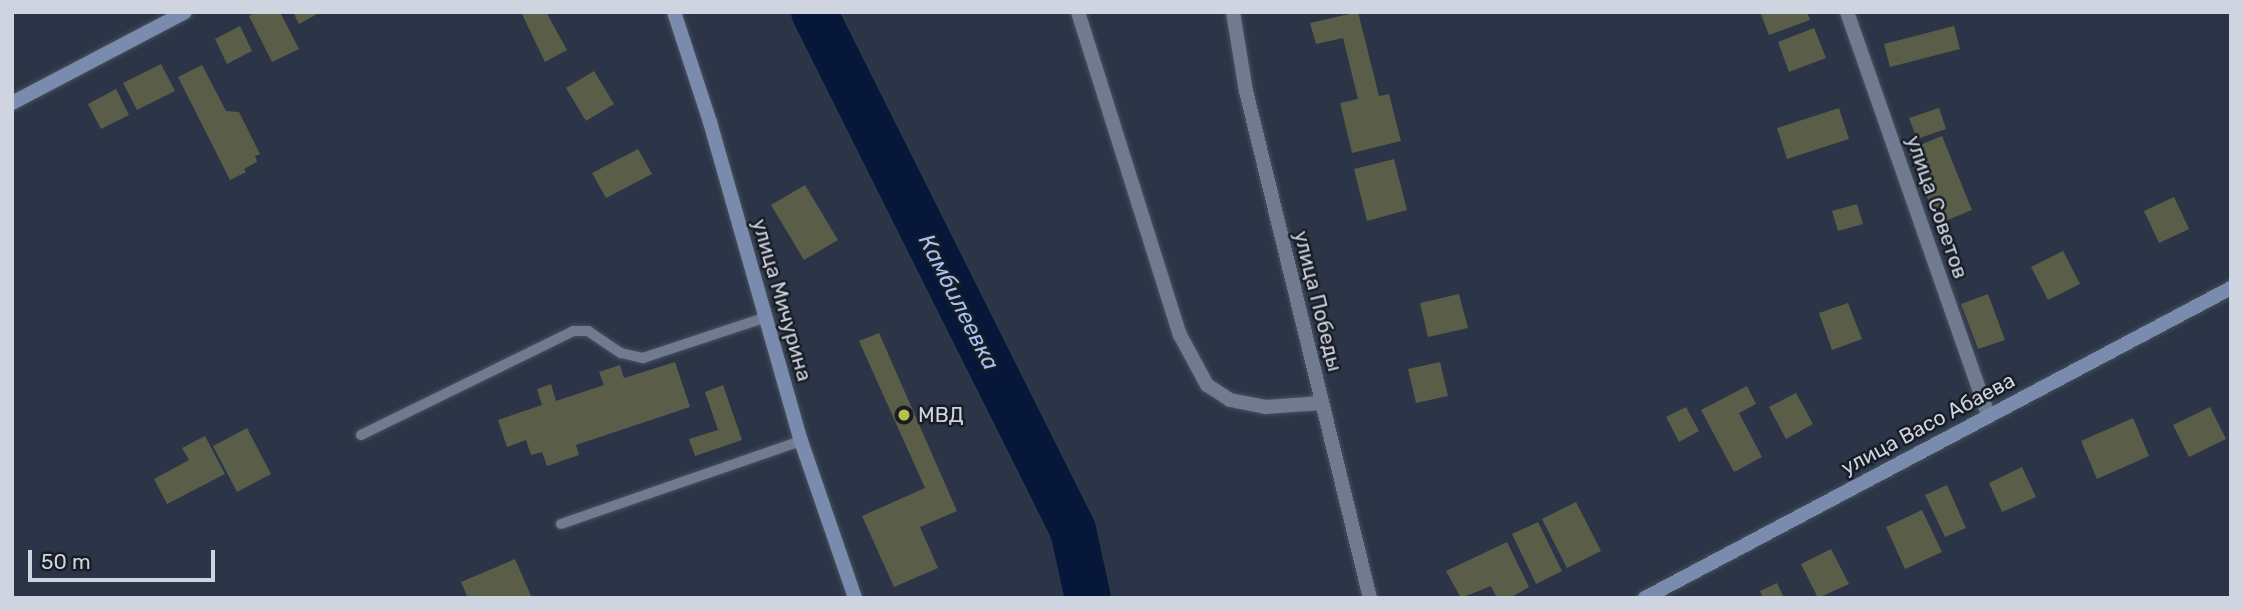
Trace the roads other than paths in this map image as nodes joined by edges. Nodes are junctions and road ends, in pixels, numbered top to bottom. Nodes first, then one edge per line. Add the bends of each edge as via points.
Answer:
1 (185, 12) edge
2 (674, 12) edge
3 (1078, 12) edge
4 (1233, 12) edge
5 (1847, 12) edge
6 (12, 103) edge
7 (2231, 288) edge
8 (764, 318) junction
9 (1322, 403) junction
10 (1988, 415) junction
11 (361, 435) dead end
12 (801, 441) junction
13 (561, 524) dead end
14 (855, 598) edge
15 (1370, 598) edge
16 (1645, 598) edge

1 - 6 street
2 - 8 street, улица Мичурина
3 - 9 street via 1180,335 1206,385 1230,400 1265,407
4 - 9 street, улица Победы via 1245,91
5 - 10 street, улица Советов
7 - 10 street, улица Васо Абаева
8 - 11 lane via 643,358 621,353 588,331 573,331
8 - 12 street, улица Мичурина
9 - 15 street, улица Победы
10 - 16 street, улица Васо Абаева
12 - 13 lane
12 - 14 street, улица Мичурина

